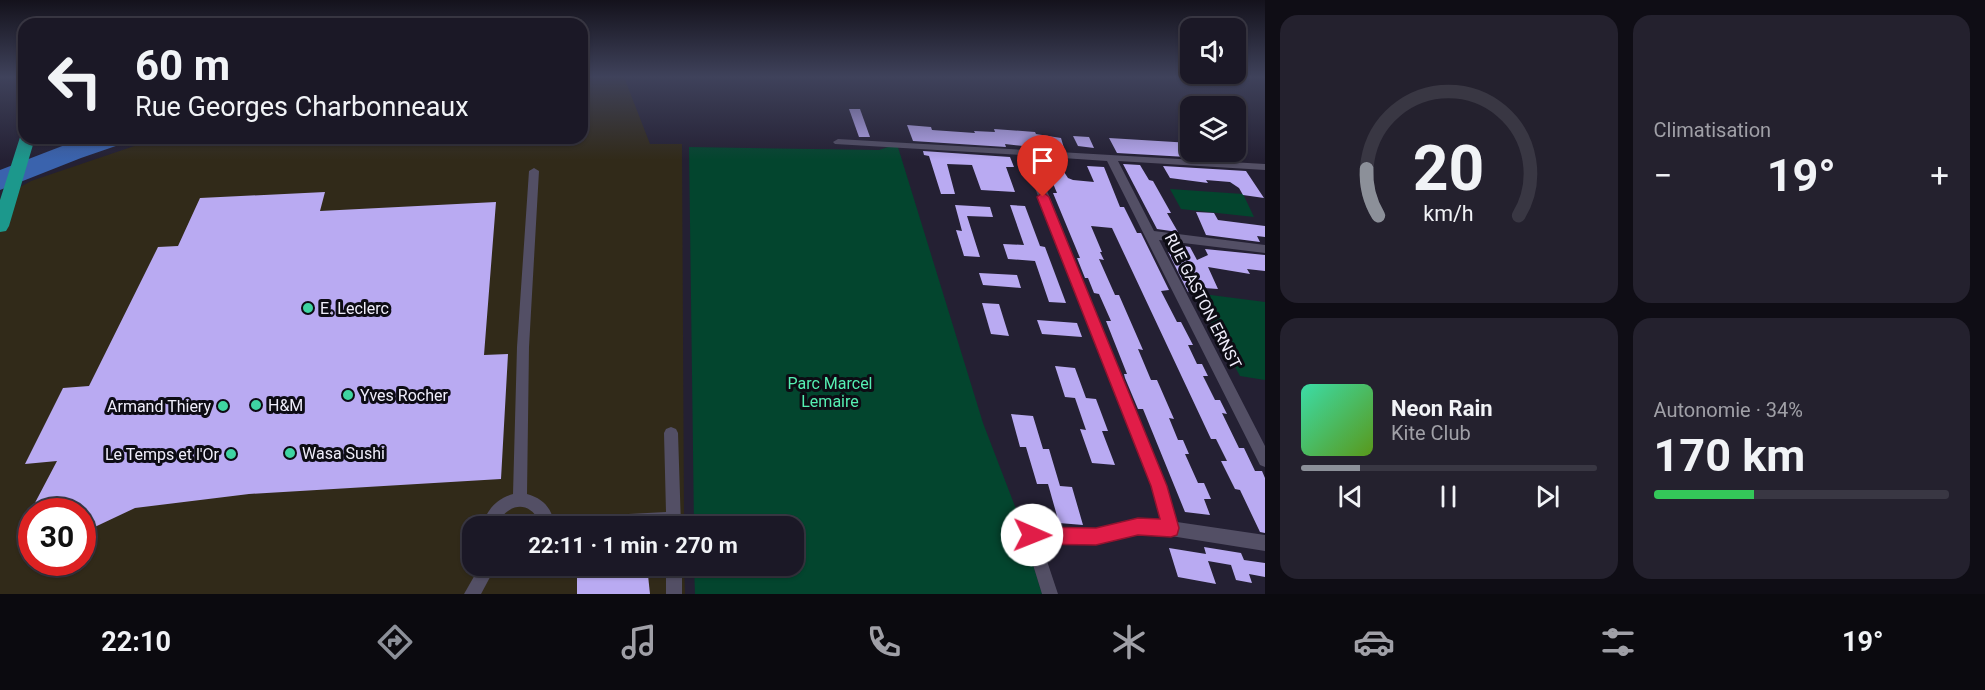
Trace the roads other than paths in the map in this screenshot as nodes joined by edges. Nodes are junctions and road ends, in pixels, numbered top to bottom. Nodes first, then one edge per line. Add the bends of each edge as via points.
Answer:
1 (18, 142) edge
2 (838, 142) dead end
3 (25, 144) edge
4 (1026, 152) junction
5 (1111, 158) junction
6 (1265, 167) edge
7 (534, 171) dead end
8 (0, 204) edge
9 (0, 226) edge
10 (1150, 235) junction
11 (1265, 249) edge
12 (671, 433) dead end
13 (1265, 460) edge
14 (520, 499) junction
15 (493, 516) edge
16 (545, 516) edge
17 (674, 516) edge
18 (1025, 516) dead end
19 (1171, 528) junction
20 (1032, 535) junction
21 (1265, 543) edge
22 (482, 576) edge
23 (674, 576) edge
24 (471, 594) edge
25 (674, 594) edge
26 (1050, 594) edge

1 - 8 highway
2 - 4 street
3 - 9 highway
4 - 5 street
4 - 19 street via 1159,486
5 - 6 street
5 - 10 street, RUE GASTON ERNST
7 - 14 street via 523,347
10 - 11 street
10 - 13 street, RUE GASTON ERNST
12 - 17 street
14 - 15 street via 502,506
14 - 16 street via 537,504
18 - 20 street
19 - 20 street via 1138,526 1096,536
19 - 21 street
20 - 26 street
22 - 24 street
23 - 25 street

